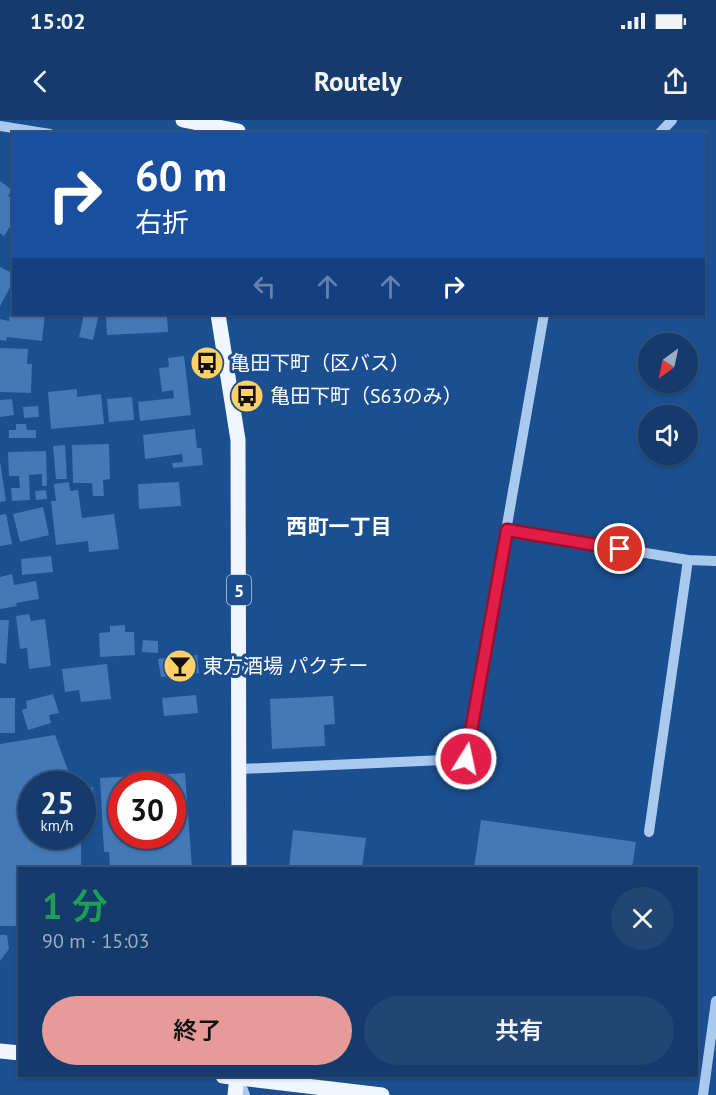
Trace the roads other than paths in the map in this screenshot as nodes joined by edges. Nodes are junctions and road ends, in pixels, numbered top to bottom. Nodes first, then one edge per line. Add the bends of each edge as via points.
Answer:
1 (183, 120) edge
2 (672, 120) edge
3 (0, 126) edge
4 (240, 128) edge
5 (38, 132) edge
6 (662, 132) edge
7 (218, 315) edge
8 (544, 315) edge
9 (507, 530) junction
10 (688, 560) junction
11 (716, 561) edge
12 (240, 769) junction
13 (649, 832) dead end
14 (240, 867) edge
15 (716, 1001) edge
16 (0, 1051) edge
17 (18, 1053) edge
18 (233, 1077) edge
19 (234, 1077) edge
20 (241, 1077) edge
21 (235, 1095) edge
22 (245, 1095) edge
23 (382, 1095) edge
24 (703, 1095) edge

1 - 4 main road
2 - 6 street
3 - 5 street
7 - 12 main road, 5 via 238,440
8 - 9 street
9 - 10 street
9 - 12 street via 466,759
10 - 11 street
10 - 13 street
12 - 14 main road, 5
15 - 24 street
16 - 17 main road
18 - 21 main road
19 - 22 street
20 - 23 main road

